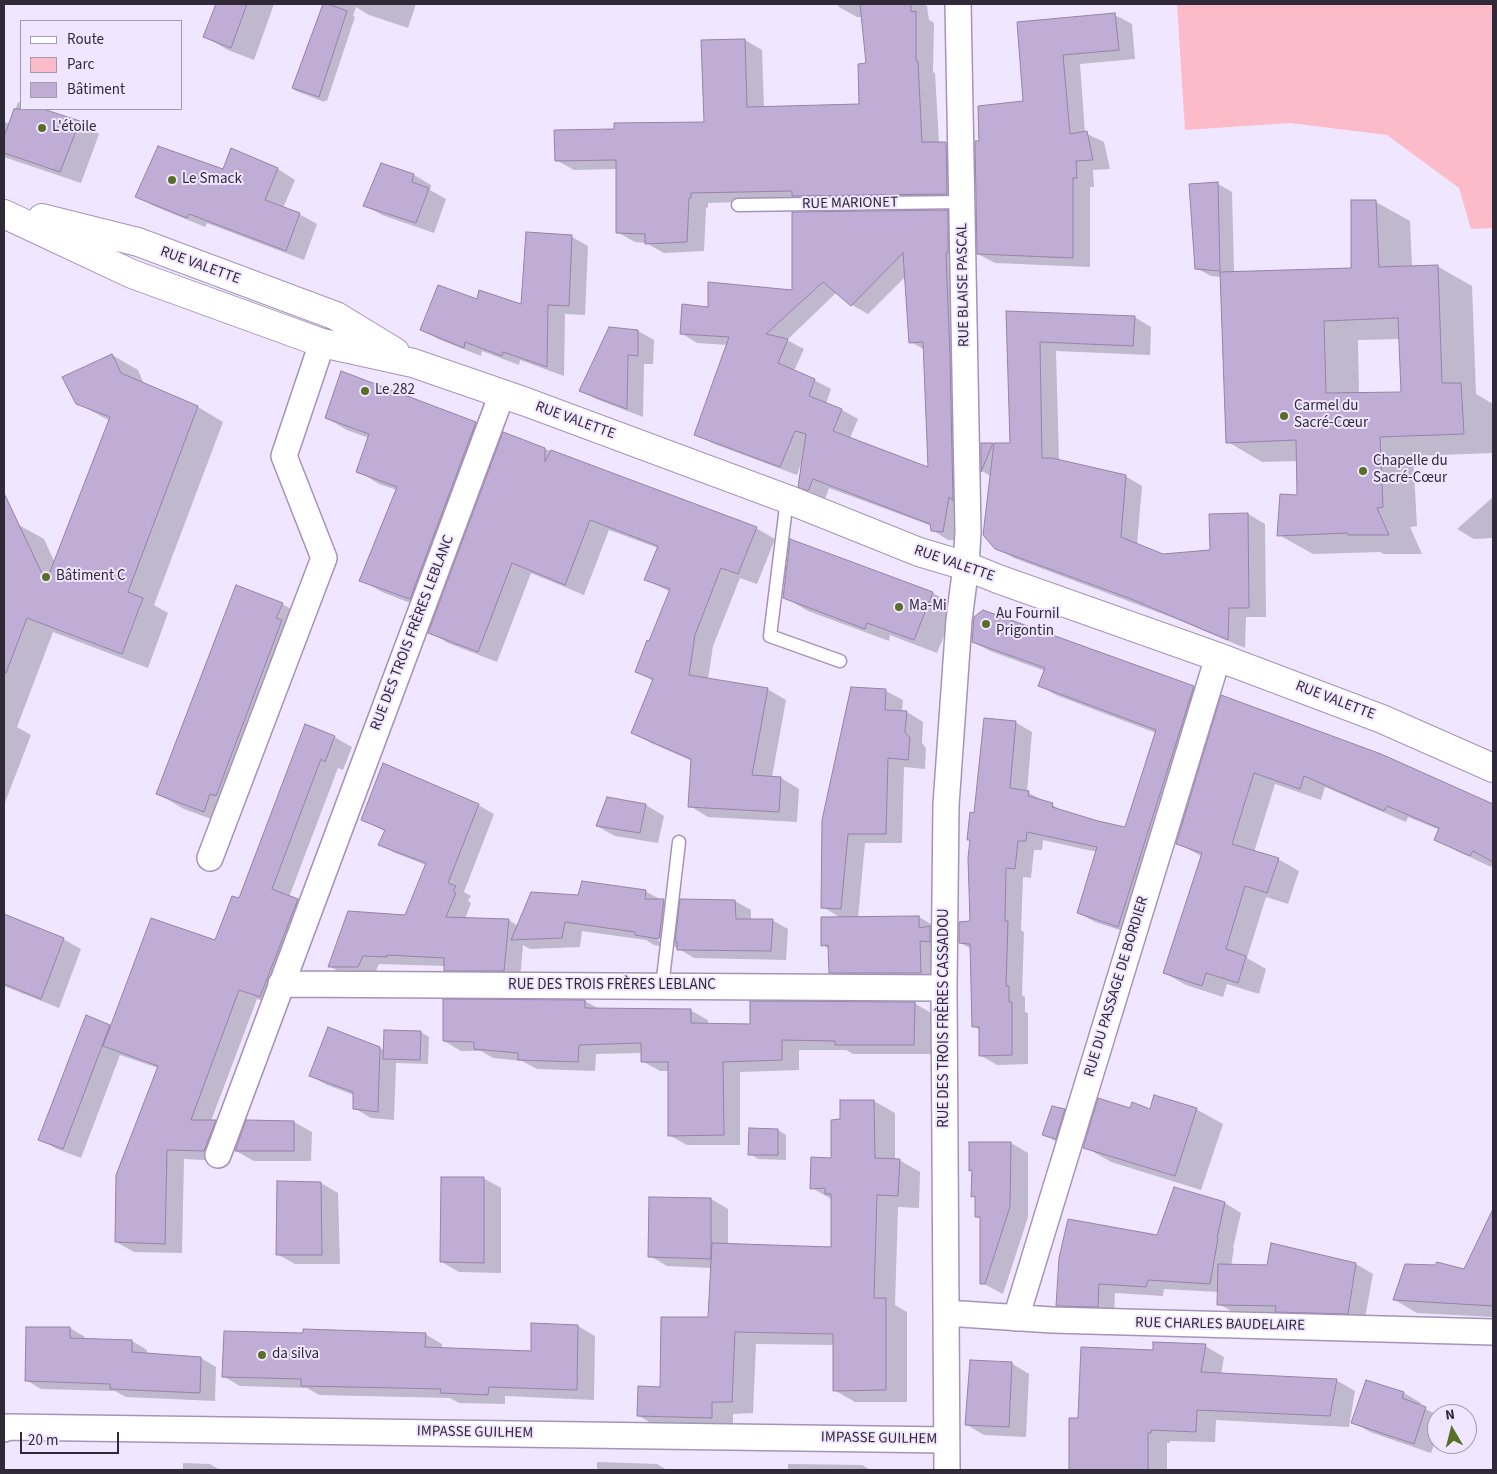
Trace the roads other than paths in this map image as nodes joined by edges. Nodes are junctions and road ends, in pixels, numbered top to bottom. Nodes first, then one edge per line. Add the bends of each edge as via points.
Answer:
1 (958, 4) edge
2 (962, 202) junction
3 (738, 206) dead end
4 (4, 209) edge
5 (4, 214) edge
6 (322, 343) junction
7 (413, 363) junction
8 (502, 394) junction
9 (787, 499) junction
10 (966, 566) junction
11 (1218, 657) junction
12 (840, 661) dead end
13 (1493, 768) edge
14 (679, 842) dead end
15 (210, 858) dead end
16 (281, 984) junction
17 (662, 986) junction
18 (944, 988) junction
19 (218, 1155) dead end
20 (946, 1314) junction
21 (1016, 1318) junction
22 (1493, 1332) edge
23 (4, 1429) edge
24 (946, 1440) junction
25 (948, 1470) edge

1 - 2 street, RUE BLAISE PASCAL
2 - 3 lane, RUE MARIONET
2 - 10 street, RUE BLAISE PASCAL
4 - 7 main road, RUE VALETTE via 138,242 336,316
5 - 6 main road, RUE VALETTE via 132,274
6 - 7 main road, RUE VALETTE
6 - 15 street via 284,456 324,558
7 - 8 main road, RUE VALETTE
8 - 9 main road, RUE VALETTE
8 - 16 street, RUE DES TROIS FRÈRES LEBLANC
9 - 10 main road, RUE VALETTE via 919,552
9 - 12 lane via 770,636
10 - 11 main road, RUE VALETTE
10 - 18 street, RUE DES TROIS FRÈRES CASSADOU via 946,805
11 - 13 main road, RUE VALETTE via 1382,719
11 - 21 street, RUE DU PASSAGE DE BORDIER
14 - 17 lane
16 - 17 street, RUE DES TROIS FRÈRES LEBLANC
16 - 19 street, RUE DES TROIS FRÈRES LEBLANC
17 - 18 street, RUE DES TROIS FRÈRES LEBLANC
18 - 20 street, RUE DES TROIS FRÈRES CASSADOU
20 - 21 street, RUE CHARLES BAUDELAIRE
20 - 24 street, RUE DES TROIS FRÈRES CASSADOU
21 - 22 street, RUE CHARLES BAUDELAIRE
23 - 24 street, IMPASSE GUILHEM via 7,1426
24 - 25 street, RUE DES TROIS FRÈRES CASSADOU

